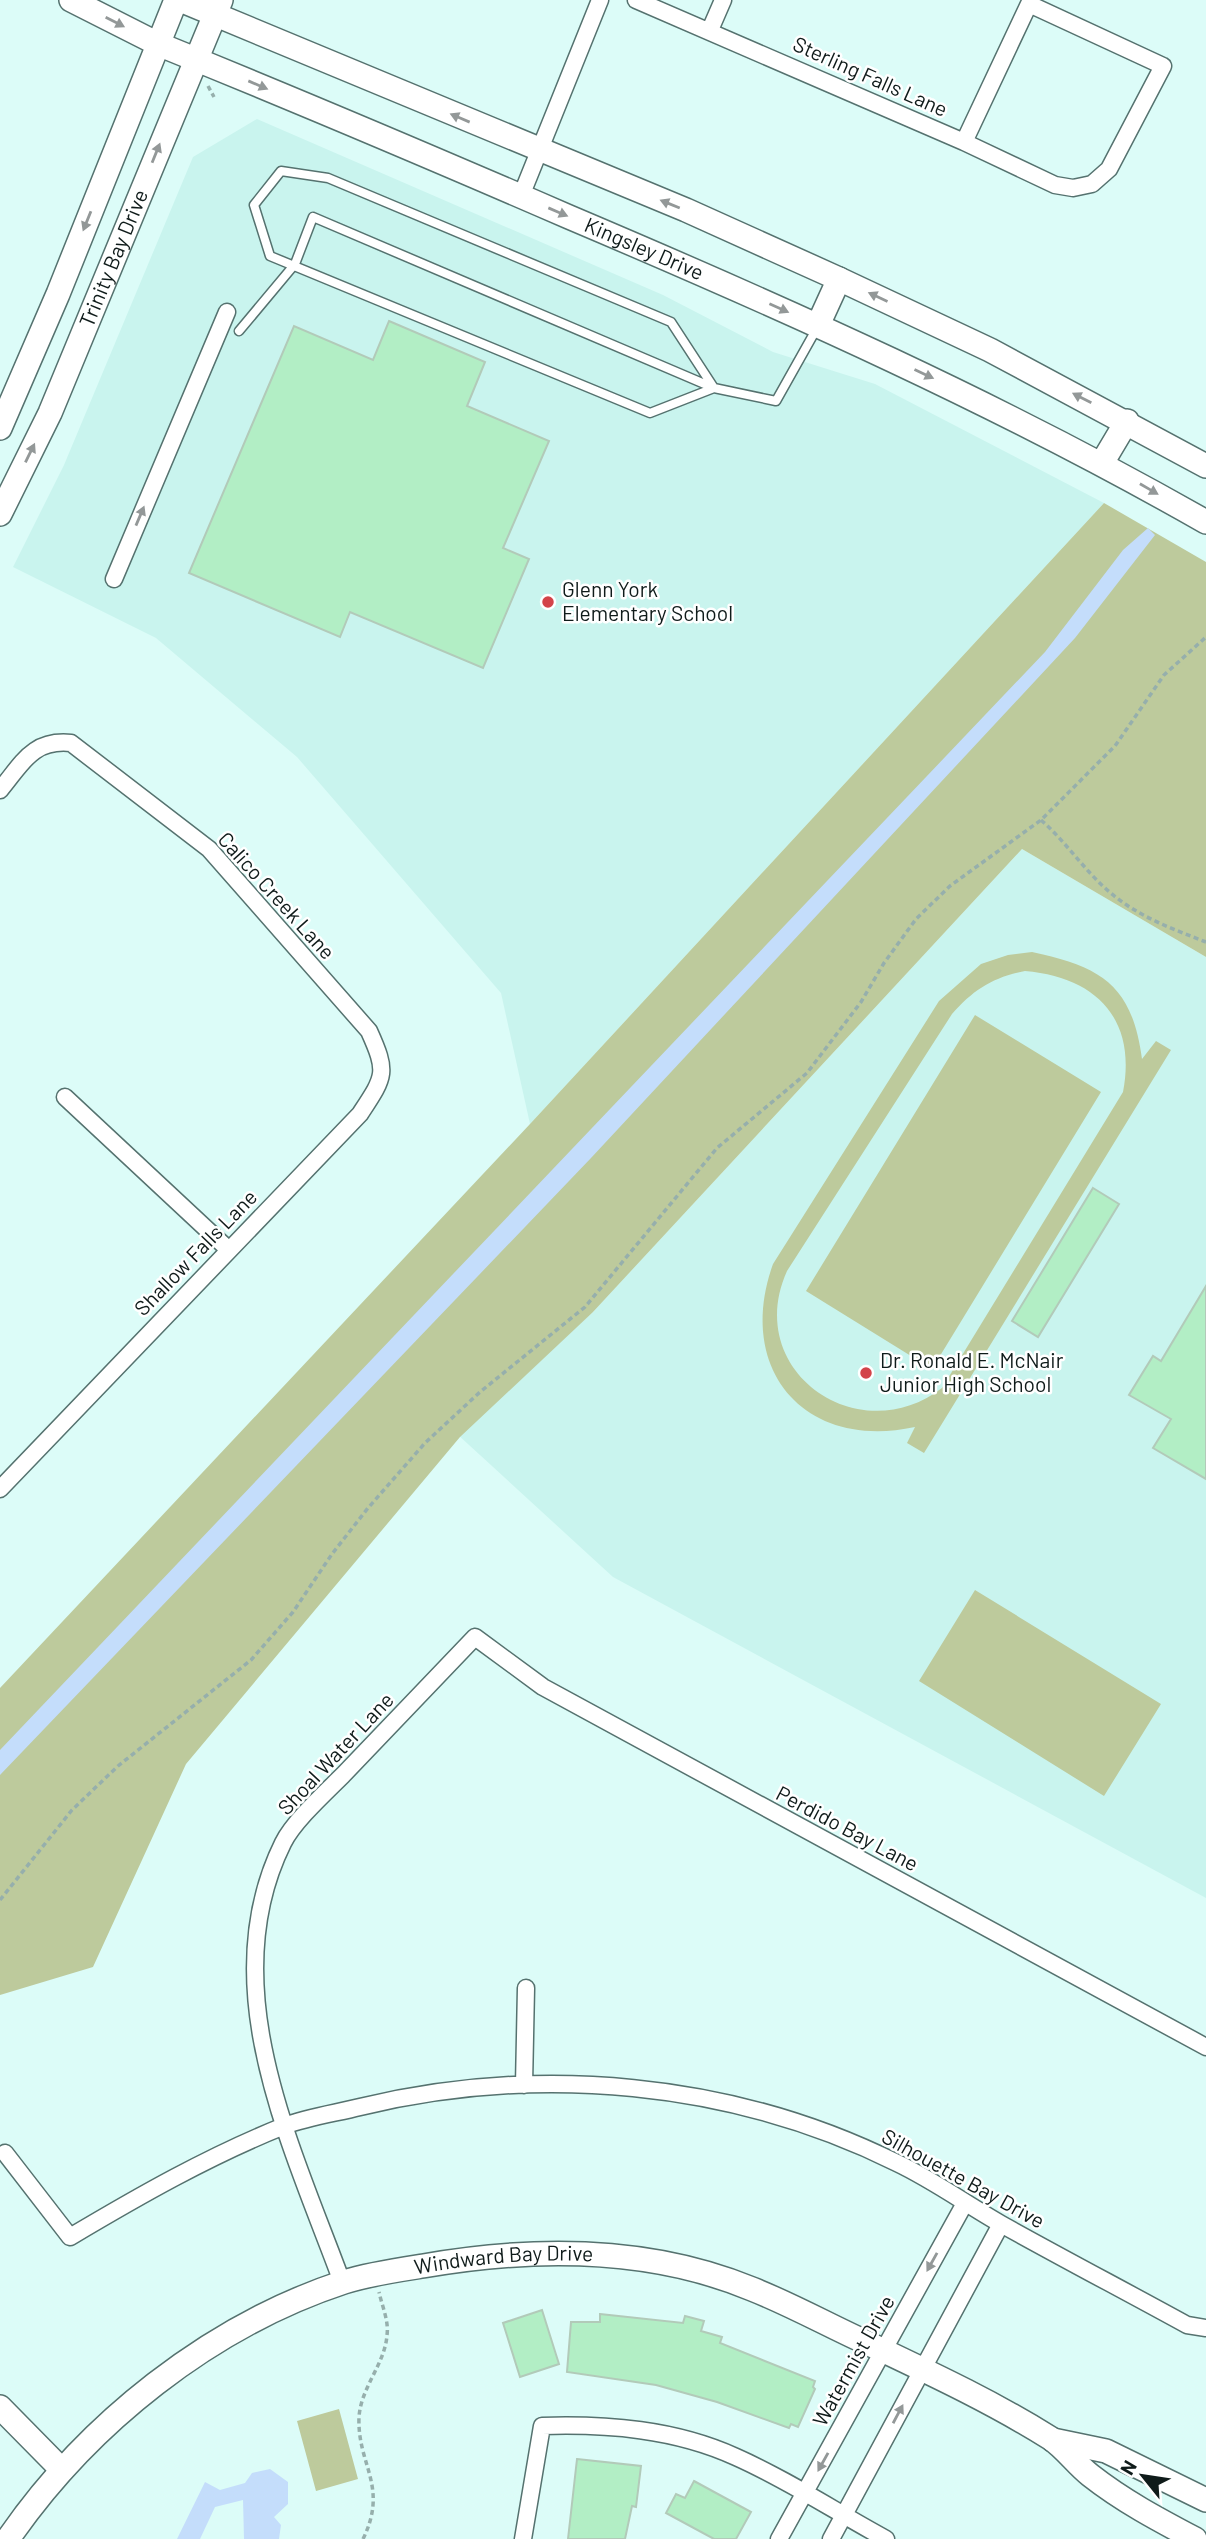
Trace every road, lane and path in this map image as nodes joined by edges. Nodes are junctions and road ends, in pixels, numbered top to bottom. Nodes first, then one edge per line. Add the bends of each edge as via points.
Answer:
1 (71, 0) edge
2 (178, 0) edge
3 (600, 0) edge
4 (636, 0) edge
5 (723, 0) edge
6 (218, 8) edge
7 (710, 30) junction
8 (158, 44) junction
9 (195, 58) junction
10 (964, 142) junction
11 (538, 151) junction
12 (521, 196) junction
13 (295, 264) junction
14 (839, 279) junction
15 (227, 312) dead end
16 (818, 325) junction
17 (239, 331) dead end
18 (714, 388) junction
19 (1127, 421) junction
20 (0, 428) edge
21 (1102, 463) junction
22 (1206, 466) edge
23 (0, 514) edge
24 (1206, 522) edge
25 (114, 579) dead end
26 (1206, 637) edge
27 (0, 790) edge
28 (1041, 820) junction
29 (1206, 942) edge
30 (369, 1031) joint
31 (65, 1097) dead end
32 (229, 1250) junction
33 (0, 1489) edge
34 (475, 1637) joint
35 (0, 1900) edge
36 (526, 1988) dead end
37 (1206, 2047) edge
38 (524, 2085) junction
39 (287, 2125) junction
40 (5, 2153) dead end
41 (965, 2203) junction
42 (1001, 2224) junction
43 (374, 2274) junction
44 (342, 2283) junction
45 (1206, 2328) edge
46 (884, 2351) junction
47 (923, 2369) junction
48 (0, 2407) edge
49 (1053, 2440) junction
50 (62, 2470) junction
51 (805, 2494) junction
52 (1206, 2500) edge
53 (844, 2516) junction
54 (8, 2539) edge
55 (363, 2539) edge
56 (523, 2539) edge
57 (779, 2539) edge
58 (831, 2539) edge
59 (886, 2539) edge
60 (1195, 2539) edge

1 -> 8 street, Kingsley Drive
2 - 6 street
2 - 8 street, Trinity Bay Drive
3 - 11 street
4 - 7 street, Sterling Falls Lane
5 - 7 street
6 - 9 street, Trinity Bay Drive
11 -> 6 street
7 - 10 street, Sterling Falls Lane
8 - 9 street, Kingsley Drive
8 -> 20 street, Trinity Bay Drive
9 -> 12 street, Kingsley Drive
23 -> 9 street, Trinity Bay Drive via 50,413
10 - 10 street, Sterling Falls Lane via 1055,185 1086,187 1109,169 1163,66 1029,4
11 - 12 street
14 -> 11 street via 686,210
12 -> 16 street, Kingsley Drive
13 - 17 lane
13 - 18 lane via 650,414
13 - 18 lane via 313,217
13 - 18 lane via 270,256 254,205 281,172 328,178 671,322
14 - 16 street
19 -> 14 street
25 -> 15 street
16 - 18 lane via 776,401
16 -> 21 street, Kingsley Drive
19 - 21 street
19 - 22 street
21 -> 24 street, Kingsley Drive
26 - 28 path via 1164,675 1115,746
27 - 30 street, Calico Creek Lane via 37,747 54,741 71,743 209,849
28 - 29 path via 1105,889 1129,907
28 - 35 path via 950,886 916,919 862,1002 807,1073 717,1148 585,1307 425,1443 368,1508 293,1612 251,1660 118,1766 72,1810
30 - 32 street, Shallow Falls Lane via 383,1062 377,1087 360,1114
31 - 32 street
32 - 33 street, Shallow Falls Lane
34 - 37 street, Perdido Bay Lane via 543,1687
34 - 39 street, Shoal Water Lane via 284,1842 259,1912 254,1985 260,2038
36 - 38 street
38 - 39 street, Silhouette Bay Drive via 446,2090
38 - 41 street, Silhouette Bay Drive via 587,2083 660,2090 738,2107 821,2130 884,2157
39 - 40 street, Silhouette Bay Drive via 166,2180 69,2237
39 - 44 street, Shoal Water Lane
41 - 42 street, Silhouette Bay Drive
41 -> 46 street, Watermist Drive
42 - 45 street, Silhouette Bay Drive via 1187,2325
42 - 47 street
43 - 44 street, Windward Bay Drive
43 - 46 street, Windward Bay Drive via 488,2255 623,2257 693,2270 750,2288
43 - 55 path via 388,2334 359,2416 374,2488 374,2506
44 - 50 street, Windward Bay Drive via 293,2303 206,2350 111,2420
46 - 47 street, Windward Bay Drive
46 -> 51 street, Watermist Drive
47 - 49 street, Windward Bay Drive
53 -> 47 street
48 - 50 street
49 - 52 street, Windward Bay Drive via 1106,2451
49 - 60 street, Windward Bay Drive via 1089,2474 1137,2508
50 - 54 street, Windward Bay Drive
51 - 53 street
51 - 56 street via 734,2456 693,2442 646,2430 542,2426
51 - 57 street, Watermist Drive
53 - 58 street
53 - 59 street

